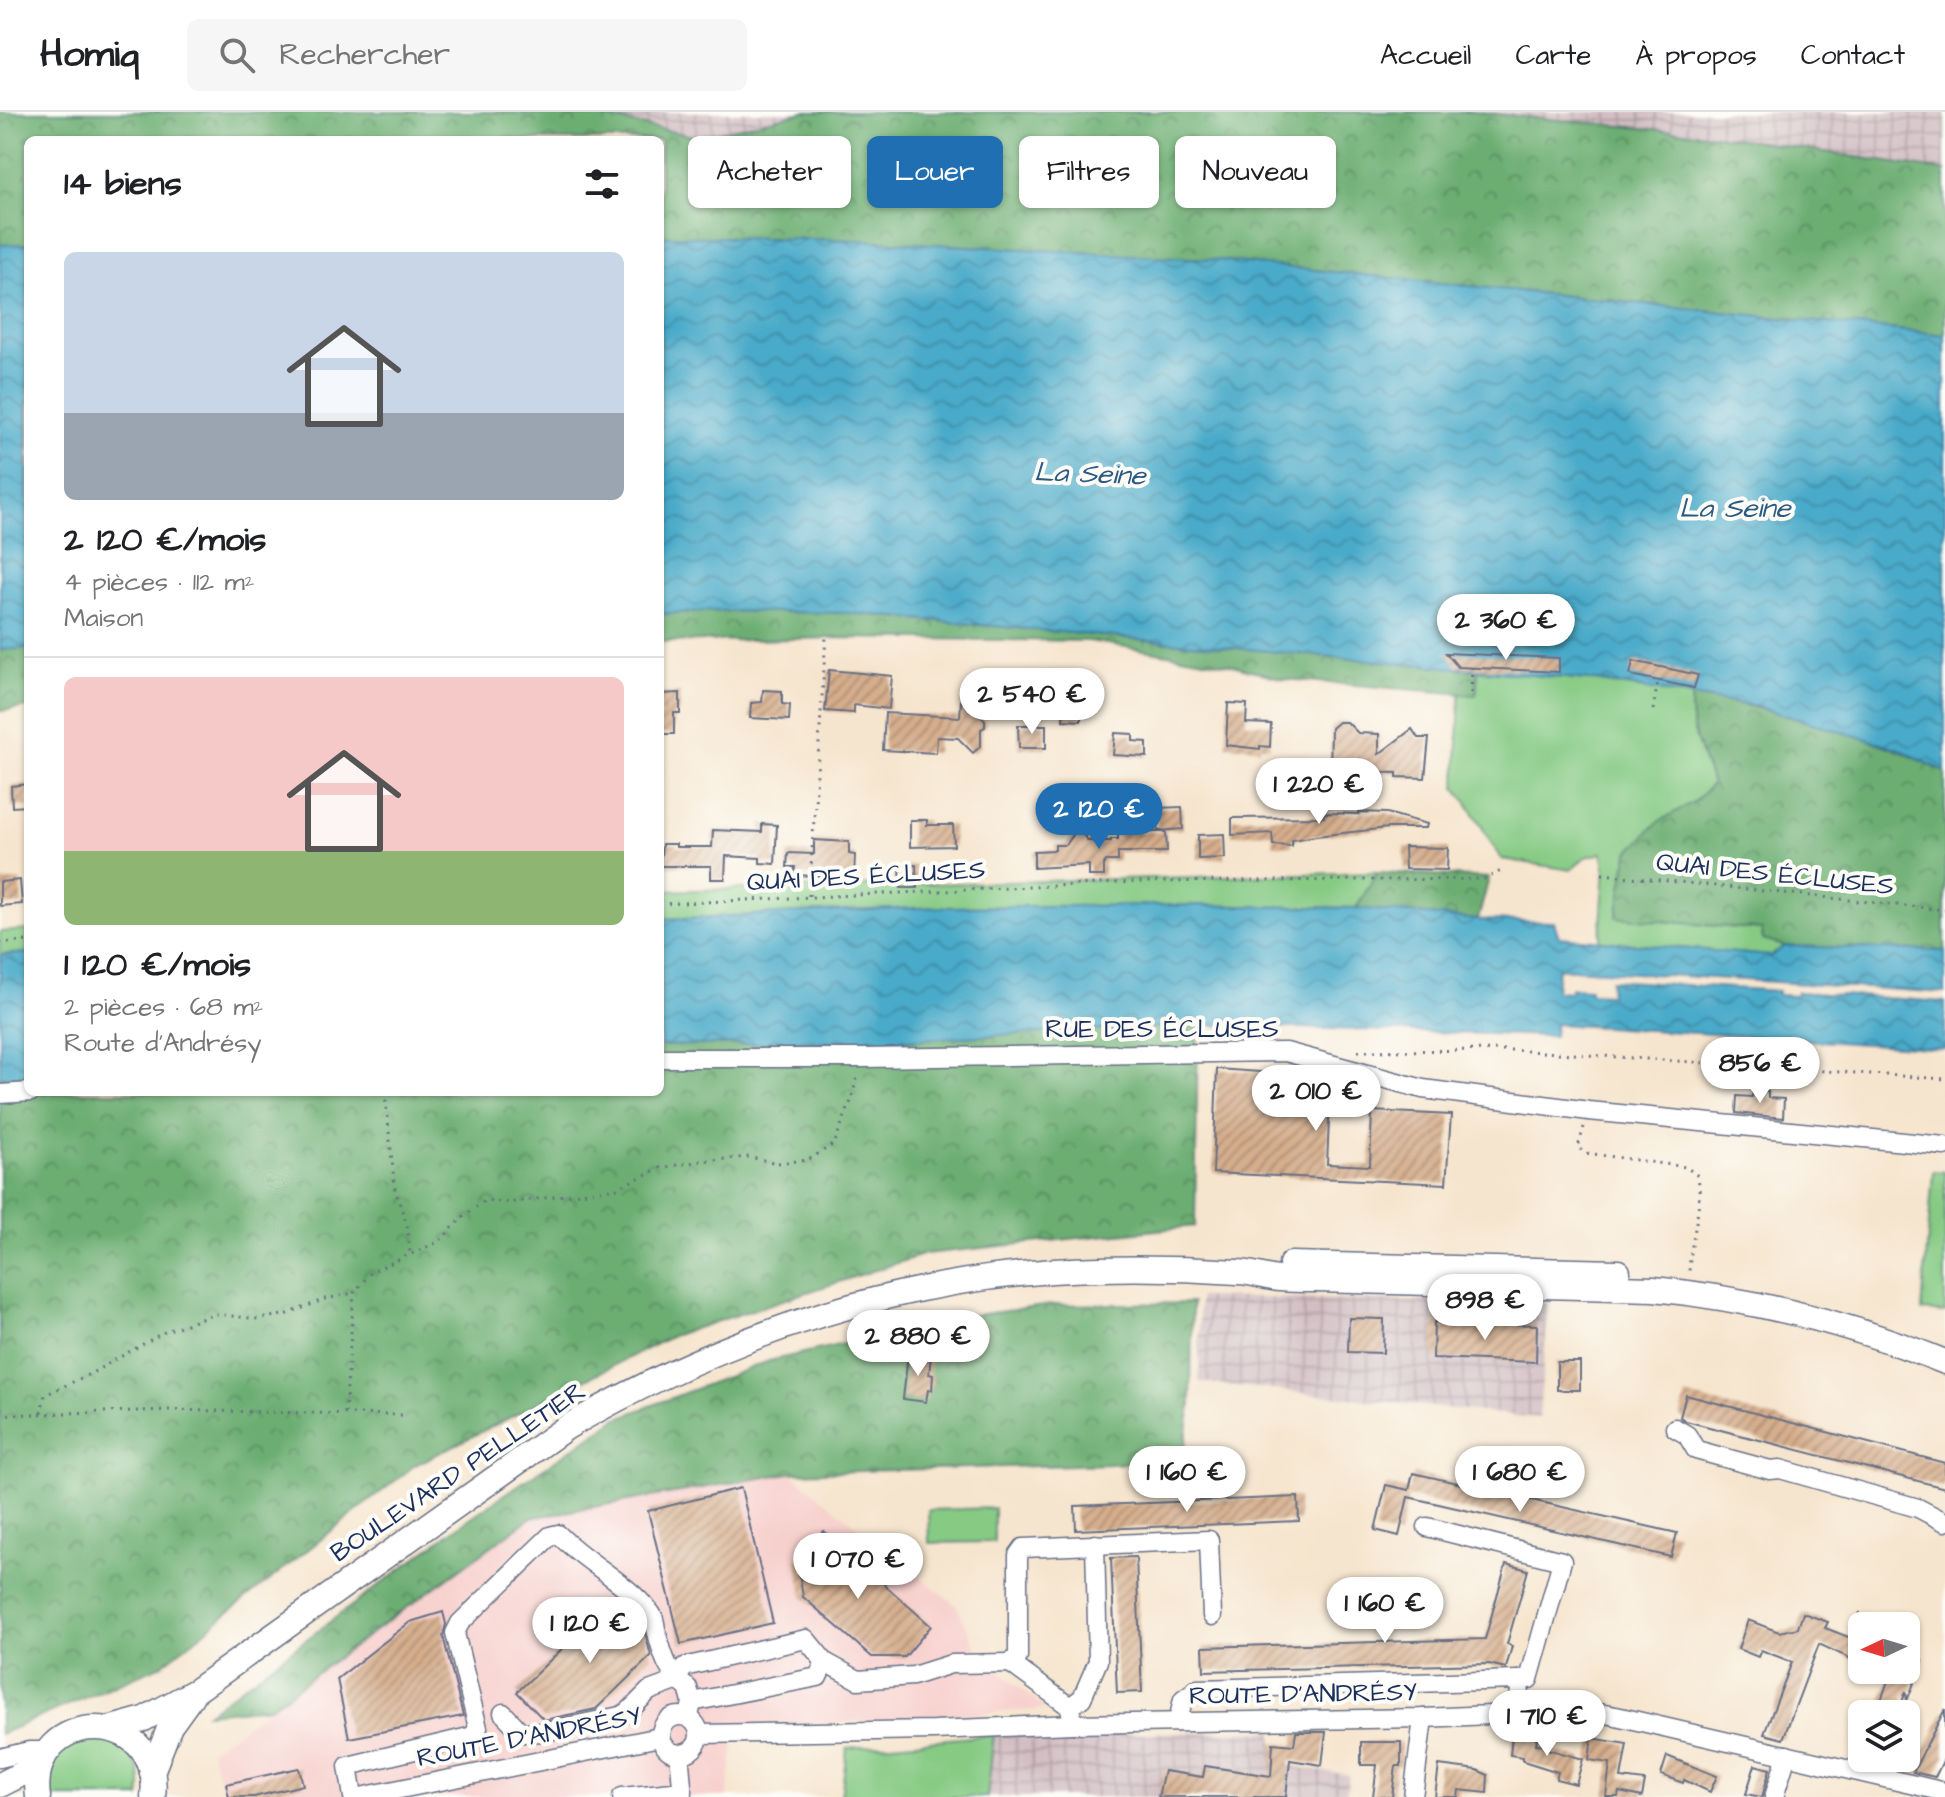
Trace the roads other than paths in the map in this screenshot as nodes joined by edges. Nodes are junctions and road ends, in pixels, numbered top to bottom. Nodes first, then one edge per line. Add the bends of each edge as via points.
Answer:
1 (664, 1058) edge
2 (24, 1092) edge
3 (0, 1094) edge
4 (1945, 1146) edge
5 (1241, 1272) junction
6 (1945, 1349) edge
7 (1945, 1362) edge
8 (1675, 1428) dead end
9 (1945, 1522) edge
10 (1427, 1527) dead end
11 (1095, 1544) junction
12 (1212, 1616) dead end
13 (825, 1662) junction
14 (1010, 1663) junction
15 (1519, 1680) junction
16 (671, 1684) junction
17 (197, 1690) junction
18 (690, 1710) junction
19 (503, 1713) dead end
20 (1521, 1713) junction
21 (1071, 1716) junction
22 (1423, 1718) junction
23 (669, 1719) junction
24 (1178, 1722) junction
25 (108, 1729) junction
26 (700, 1734) junction
27 (660, 1737) junction
28 (682, 1755) junction
29 (1787, 1755) junction
30 (0, 1758) edge
31 (45, 1758) junction
32 (0, 1785) edge
33 (156, 1787) edge
34 (1945, 1792) edge
35 (683, 1794) edge
36 (38, 1797) edge
37 (353, 1797) edge
38 (360, 1797) edge
39 (622, 1797) edge
40 (1413, 1797) edge
41 (1774, 1797) edge

1 - 4 street, RUE DES ÉCLUSES via 1286,1052 1423,1089
2 - 3 street
5 - 6 main road, BOULEVARD PELLETIER via 1277,1264 1339,1264 1634,1273 1851,1318
5 - 7 main road, BOULEVARD PELLETIER via 1278,1279 1688,1293 1850,1327
5 - 17 main road, BOULEVARD PELLETIER via 1101,1269 963,1282 854,1304 712,1353 567,1427
8 - 9 street via 1696,1450 1918,1508
10 - 15 street via 1562,1561 1529,1679
11 - 12 street via 1209,1540
11 - 14 street via 1023,1548 1018,1555 1018,1657
11 - 21 street via 1098,1661
13 - 14 street via 858,1680 913,1676 951,1664
13 - 16 street via 806,1639 684,1667
13 - 18 street, ROUTE D'ANDRÉSY via 818,1677
14 - 21 street
15 - 20 street
15 - 24 street via 1197,1689 1183,1699
16 - 18 street via 688,1688
16 - 19 street via 649,1691 620,1716 544,1732 522,1733
16 - 23 street
16 - 37 street via 652,1614 558,1534 550,1536 455,1633 478,1728 473,1736 348,1766
17 - 25 main road, BOULEVARD PELLETIER via 144,1719
17 - 33 main road, BOULEVARD PELLETIER via 170,1726
18 - 23 street, ROUTE D'ANDRÉSY
18 - 26 street
20 - 22 street, ROUTE D'ANDRÉSY
20 - 29 street, ROUTE D'ANDRÉSY via 1599,1713
21 - 24 street, ROUTE D'ANDRÉSY
21 - 26 street, ROUTE D'ANDRÉSY via 934,1730
22 - 24 street, ROUTE D'ANDRÉSY
22 - 40 street
23 - 27 street, ROUTE D'ANDRÉSY
25 - 31 main road, BOULEVARD PELLETIER via 75,1731 59,1740
25 - 33 main road via 136,1744
26 - 28 street via 692,1752
27 - 28 street, ROUTE D'ANDRÉSY via 664,1747
27 - 38 street, ROUTE D'ANDRÉSY
28 - 35 street
29 - 34 street, ROUTE D'ANDRÉSY
29 - 41 street
30 - 31 street via 29,1751
31 - 32 main road, BOULEVARD PELLETIER
31 - 36 main road via 37,1779
35 - 39 street

